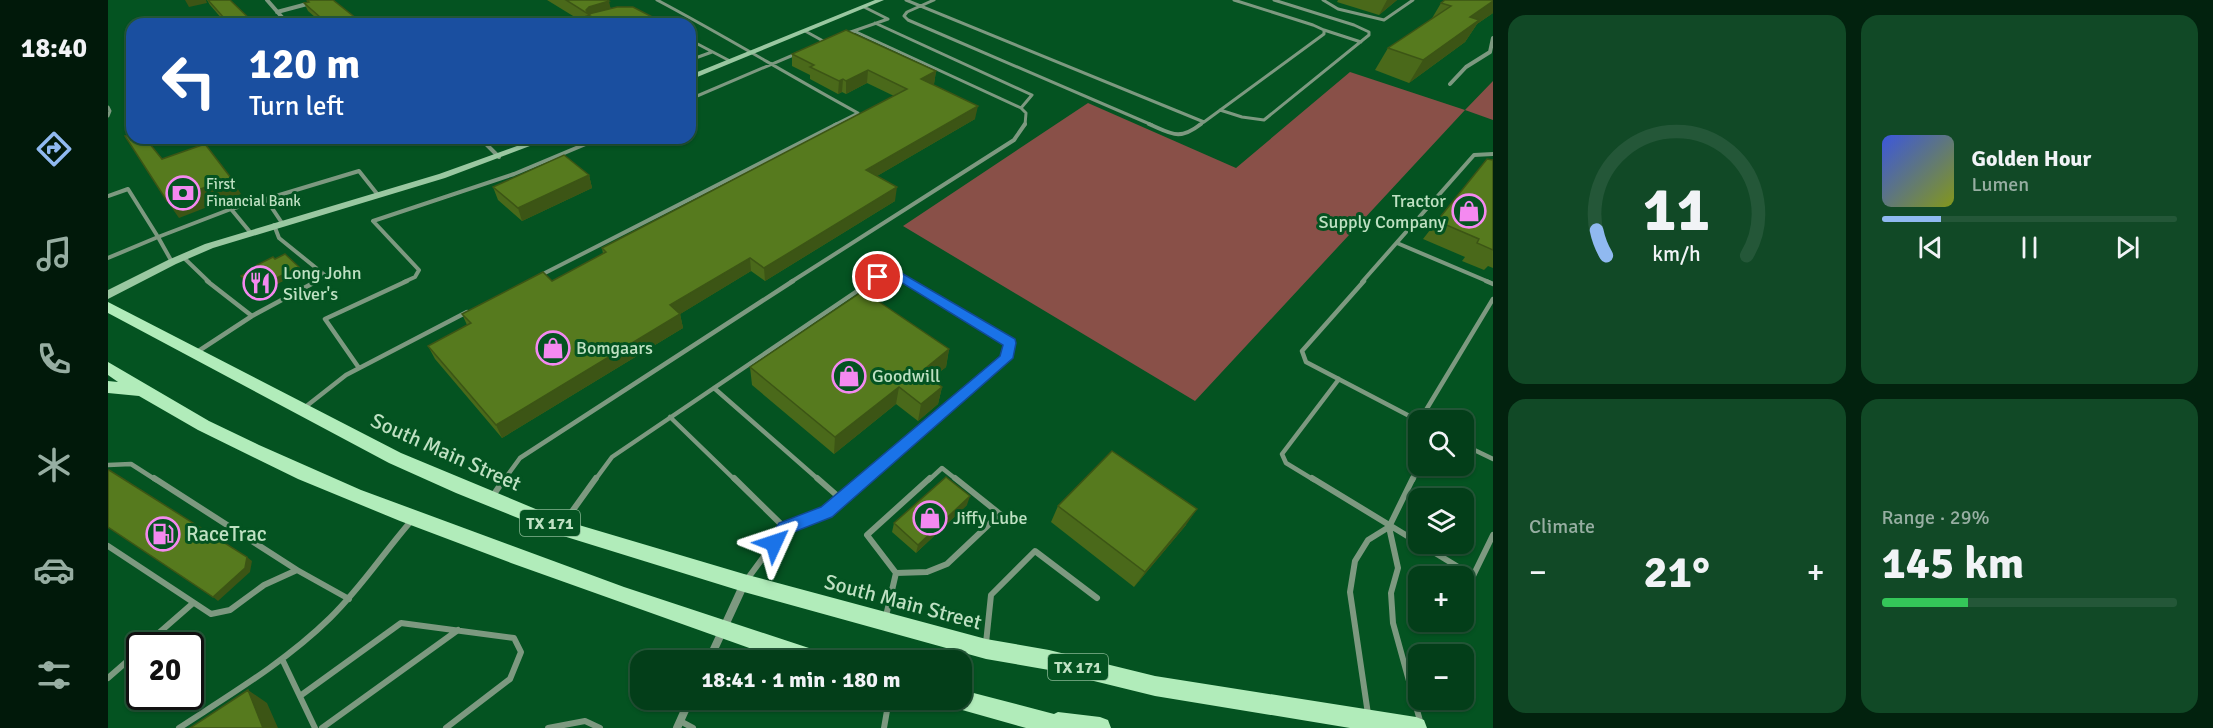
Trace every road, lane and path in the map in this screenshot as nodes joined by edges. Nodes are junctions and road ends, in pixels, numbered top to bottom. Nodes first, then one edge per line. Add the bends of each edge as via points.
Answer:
1 (267, 0) edge
2 (322, 0) edge
3 (657, 0) edge
4 (881, 0) edge
5 (906, 0) edge
6 (934, 0) edge
7 (1234, 0) edge
8 (1274, 0) edge
9 (1323, 0) edge
10 (1413, 0) edge
11 (920, 6) junction
12 (864, 7) junction
13 (278, 12) junction
14 (283, 18) edge
15 (691, 18) edge
16 (696, 21) edge
17 (875, 23) junction
18 (1323, 30) junction
19 (805, 31) junction
20 (854, 31) junction
21 (835, 38) edge
22 (1493, 38) edge
23 (1361, 42) junction
24 (696, 43) edge
25 (817, 45) edge
26 (807, 49) edge
27 (712, 52) junction
28 (754, 52) junction
29 (696, 58) edge
30 (730, 62) junction
31 (771, 65) junction
32 (696, 76) edge
33 (1450, 84) dead end
34 (696, 96) edge
35 (108, 107) edge
36 (1021, 108) junction
37 (1220, 110) junction
38 (108, 116) edge
39 (1204, 122) junction
40 (486, 144) edge
41 (532, 144) edge
42 (586, 144) edge
43 (1493, 154) edge
44 (499, 157) junction
45 (378, 195) junction
46 (108, 196) edge
47 (266, 199) junction
48 (231, 209) junction
49 (278, 224) junction
50 (250, 232) junction
51 (158, 237) junction
52 (1397, 243) junction
53 (183, 257) junction
54 (108, 258) edge
55 (172, 262) junction
56 (531, 280) edge
57 (1493, 284) edge
58 (108, 296) edge
59 (1493, 299) edge
60 (108, 307) edge
61 (468, 312) edge
62 (252, 316) junction
63 (195, 353) junction
64 (108, 368) edge
65 (359, 368) junction
66 (1339, 379) junction
67 (108, 387) edge
68 (714, 388) junction
69 (141, 390) junction
70 (302, 409) junction
71 (1427, 410) edge
72 (1408, 415) edge
73 (670, 417) junction
74 (1474, 450) edge
75 (1493, 459) edge
76 (108, 465) edge
77 (1414, 476) edge
78 (490, 499) junction
79 (841, 499) junction
80 (413, 520) junction
81 (560, 527) junction
82 (1389, 527) junction
83 (785, 528) junction
84 (1493, 535) edge
85 (108, 546) edge
86 (297, 570) junction
87 (896, 573) junction
88 (744, 583) junction
89 (1097, 598) dead end
90 (349, 599) junction
91 (192, 604) junction
92 (885, 622) junction
93 (458, 630) junction
94 (160, 632) edge
95 (722, 632) junction
96 (986, 649) junction
97 (713, 650) edge
98 (782, 650) edge
99 (283, 661) junction
100 (126, 662) edge
101 (108, 678) edge
102 (300, 696) junction
103 (972, 703) edge
104 (685, 710) edge
105 (887, 710) edge
106 (1370, 721) junction
107 (1043, 722) junction
108 (678, 724) edge
109 (179, 728) edge
110 (315, 728) edge
111 (322, 728) edge
112 (446, 728) edge
113 (548, 728) edge
114 (600, 728) edge
115 (693, 728) edge
116 (884, 728) edge
117 (1067, 728) edge
118 (1100, 728) edge
119 (1416, 728) edge
120 (1422, 728) edge

1 - 13 street
2 - 13 street
3 - 15 lane
4 - 12 street
5 - 11 lane
6 - 11 lane
7 - 18 lane
8 - 23 lane via 1354,24 1369,32
9 - 10 lane via 1338,9 1384,20
11 - 39 lane
11 - 39 lane via 904,15 908,20 1172,134 1188,134
12 - 17 lane via 888,18
12 - 19 street
13 - 14 street
16 - 28 lane
17 - 20 lane
17 - 36 lane via 1032,95
18 - 23 lane
18 - 37 lane via 1324,34
19 - 25 lane via 826,41
19 - 28 street
20 - 21 lane
20 - 36 lane
22 - 33 street via 1490,52 1466,67
23 - 37 lane via 1264,120
24 - 27 lane
26 - 31 lane
27 - 29 lane
27 - 30 lane
28 - 30 street
28 - 31 lane
30 - 32 street
31 - 34 lane
31 - 56 lane via 858,113
35 - 38 lane
36 - 78 lane via 1026,113 1026,125 1014,140 520,458
37 - 39 lane
40 - 44 lane
41 - 44 street
42 - 65 lane via 514,174 373,221 419,270 416,277 324,320
43 - 52 lane via 1474,155
44 - 45 street
45 - 47 lane via 359,171
45 - 49 street
46 - 51 lane via 128,189
47 - 48 lane
47 - 49 lane
48 - 50 lane
48 - 51 lane
49 - 50 street
49 - 62 lane via 279,238 326,276
50 - 53 street
51 - 54 lane
51 - 55 lane
52 - 57 lane
52 - 66 lane via 1302,351 1306,362
53 - 55 street
53 - 62 lane
55 - 58 street
59 - 71 lane
60 - 63 main road, South Main Street / TX 171
61 - 65 lane
62 - 63 lane
63 - 70 main road, South Main Street / TX 171
64 - 69 main road, TX 171
65 - 70 lane
66 - 72 lane
66 - 82 lane via 1282,454 1286,463
67 - 69 main road
68 - 73 lane
68 - 79 lane
68 - 79 lane via 878,277 898,275 1010,343 1006,358
69 - 80 main road, TX 171 via 269,458
70 - 78 main road, South Main Street / TX 171 via 394,458
73 - 81 lane via 612,457
73 - 83 lane
74 - 75 lane
76 - 86 lane via 131,464
77 - 82 lane
78 - 81 main road, South Main Street / TX 171
79 - 83 lane via 827,512
80 - 90 lane
80 - 95 main road, TX 171
81 - 88 main road, South Main Street / TX 171
82 - 84 lane via 1473,576
82 - 106 lane via 1368,540 1355,561 1350,592
82 - 120 lane via 1398,568 1390,593 1393,623
83 - 88 lane
85 - 91 lane
86 - 90 lane
86 - 91 lane via 264,585 230,610 211,614
87 - 87 lane via 927,572 947,564 1000,514 942,468 867,535
87 - 92 lane
88 - 92 main road, South Main Street / TX 171
88 - 95 street
89 - 96 lane via 1035,551 991,595
90 - 99 lane
91 - 94 lane
92 - 96 main road, South Main Street / TX 171
93 - 102 lane via 401,623
93 - 111 lane
93 - 112 lane via 514,638 521,652 510,679
95 - 97 street
95 - 98 main road, TX 171
96 - 106 main road, South Main Street / TX 171 via 1155,686
99 - 102 lane
99 - 109 lane
100 - 101 lane
102 - 110 lane
103 - 107 main road
104 - 108 street
105 - 116 lane
106 - 119 main road, South Main Street / TX 171
107 - 117 main road
107 - 118 main road
108 - 115 lane
113 - 114 lane via 585,721

